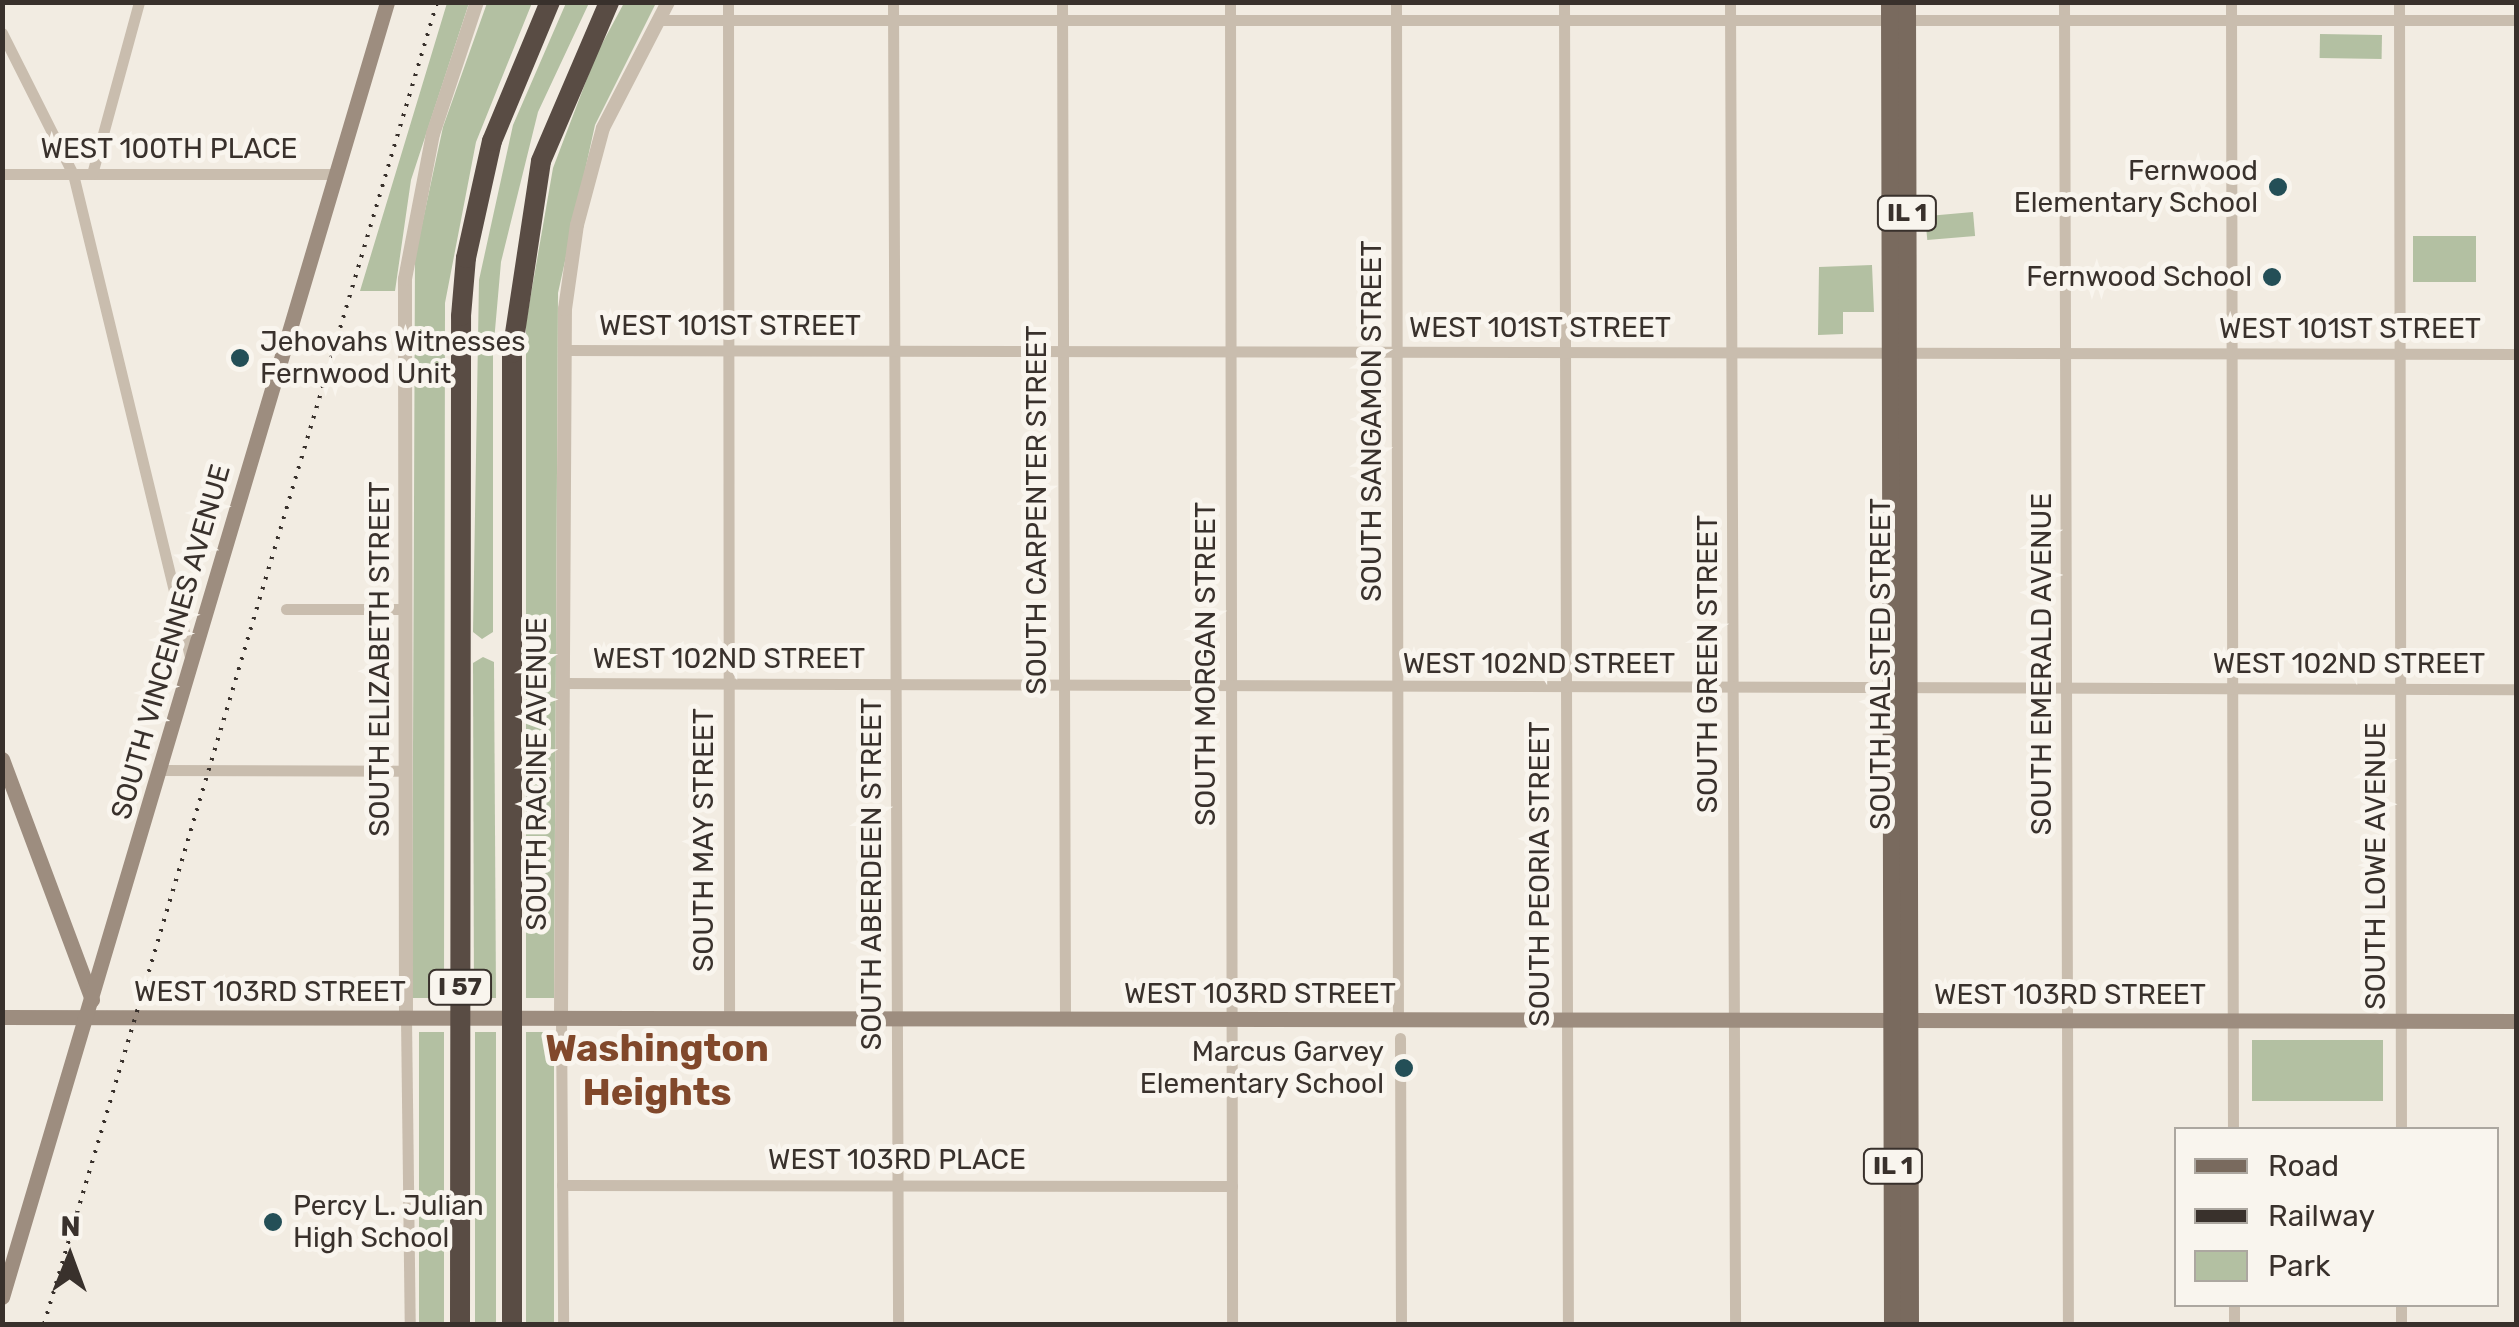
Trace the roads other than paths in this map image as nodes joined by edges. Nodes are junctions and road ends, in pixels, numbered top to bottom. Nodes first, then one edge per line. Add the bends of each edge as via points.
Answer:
1 (139, 2) edge
2 (387, 2) edge
3 (477, 2) edge
4 (550, 2) edge
5 (609, 2) edge
6 (668, 2) edge
7 (728, 2) edge
8 (893, 2) edge
9 (1062, 2) edge
10 (1230, 2) edge
11 (1396, 2) edge
12 (1564, 2) edge
13 (1730, 2) edge
14 (2064, 2) edge
15 (2231, 2) edge
16 (2399, 2) edge
17 (1898, 11) edge
18 (728, 19) junction
19 (657, 20) junction
20 (894, 20) junction
21 (1062, 20) junction
22 (1230, 20) junction
23 (1396, 20) junction
24 (1564, 20) junction
25 (1730, 20) junction
26 (2064, 20) junction
27 (2231, 20) junction
28 (2399, 20) junction
29 (2516, 20) edge
30 (2, 33) edge
31 (2, 174) edge
32 (73, 174) junction
33 (92, 174) junction
34 (335, 174) junction
35 (564, 350) junction
36 (728, 350) junction
37 (895, 351) junction
38 (1062, 352) junction
39 (1230, 352) junction
40 (1396, 352) junction
41 (1564, 353) junction
42 (1732, 354) junction
43 (1899, 354) junction
44 (2066, 354) junction
45 (2232, 354) junction
46 (2400, 354) junction
47 (2516, 354) edge
48 (286, 609) dead end
49 (406, 610) junction
50 (190, 660) junction
51 (562, 683) junction
52 (728, 684) junction
53 (896, 685) junction
54 (1063, 686) junction
55 (1231, 687) junction
56 (1397, 688) junction
57 (1564, 688) junction
58 (2400, 689) junction
59 (2516, 689) edge
60 (1734, 690) junction
61 (1900, 690) junction
62 (2066, 690) junction
63 (2232, 690) junction
64 (2, 758) edge
65 (159, 770) junction
66 (406, 770) junction
67 (89, 1009) junction
68 (2, 1017) edge
69 (406, 1018) junction
70 (561, 1018) junction
71 (729, 1018) junction
72 (897, 1018) junction
73 (1066, 1018) junction
74 (1232, 1018) junction
75 (1398, 1019) junction
76 (1566, 1019) junction
77 (1734, 1019) junction
78 (1900, 1020) junction
79 (2068, 1020) junction
80 (2233, 1020) junction
81 (2401, 1020) junction
82 (2516, 1020) edge
83 (1400, 1038) dead end
84 (2234, 1127) edge
85 (2401, 1127) edge
86 (898, 1184) junction
87 (562, 1185) junction
88 (1232, 1186) junction
89 (2, 1297) edge
90 (410, 1324) edge
91 (460, 1324) edge
92 (512, 1324) edge
93 (563, 1324) edge
94 (898, 1324) edge
95 (1232, 1324) edge
96 (1401, 1324) edge
97 (1568, 1324) edge
98 (1735, 1324) edge
99 (1893, 1324) edge
100 (1910, 1324) edge
101 (2068, 1324) edge

1 - 33 street
2 - 34 main road, SOUTH VINCENNES AVENUE
3 - 49 street, SOUTH ELIZABETH STREET via 445,88 408,244
4 - 91 highway, I 57 via 492,142 460,316
5 - 92 highway, I 57 via 541,161 512,353
6 - 19 street, SOUTH RACINE AVENUE
7 - 18 street, SOUTH MAY STREET
8 - 20 street, SOUTH ABERDEEN STREET
9 - 21 street, SOUTH CARPENTER STREET
10 - 22 street, SOUTH MORGAN STREET
11 - 23 street, SOUTH SANGAMON STREET
12 - 24 street, SOUTH PEORIA STREET
13 - 25 street, SOUTH GREEN STREET
14 - 26 street, SOUTH EMERALD AVENUE
15 - 27 street
16 - 28 street, SOUTH LOWE AVENUE
17 - 25 street
17 - 26 street
17 - 43 main road, SOUTH HALSTED STREET / IL 1
18 - 19 street
18 - 20 street
18 - 36 street, SOUTH MAY STREET
19 - 35 street, SOUTH RACINE AVENUE via 604,128 578,225
20 - 21 street
20 - 37 street, SOUTH ABERDEEN STREET
21 - 22 street
21 - 38 street, SOUTH CARPENTER STREET
22 - 23 street
22 - 39 street, SOUTH MORGAN STREET
23 - 24 street
23 - 40 street, SOUTH SANGAMON STREET
24 - 25 street
24 - 41 street, SOUTH PEORIA STREET
25 - 42 street, SOUTH GREEN STREET
26 - 27 street
26 - 44 street, SOUTH EMERALD AVENUE
27 - 28 street
27 - 45 street
28 - 29 street
28 - 46 street, SOUTH LOWE AVENUE
30 - 32 street
31 - 32 street, WEST 100TH PLACE
32 - 33 street, WEST 100TH PLACE
32 - 50 street
33 - 34 street, WEST 100TH PLACE
34 - 50 main road, SOUTH VINCENNES AVENUE
35 - 36 street, WEST 101ST STREET
35 - 51 street, SOUTH RACINE AVENUE
36 - 37 street, WEST 101ST STREET
36 - 52 street, SOUTH MAY STREET
37 - 38 street, WEST 101ST STREET
37 - 53 street, SOUTH ABERDEEN STREET
38 - 39 street, WEST 101ST STREET
38 - 54 street, SOUTH CARPENTER STREET
39 - 40 street, WEST 101ST STREET
39 - 55 street, SOUTH MORGAN STREET
40 - 41 street, WEST 101ST STREET
40 - 56 street, SOUTH SANGAMON STREET
41 - 42 street, WEST 101ST STREET
41 - 57 street, SOUTH PEORIA STREET
42 - 43 street, WEST 101ST STREET
42 - 60 street, SOUTH GREEN STREET
43 - 44 street, WEST 101ST STREET
43 - 61 main road, SOUTH HALSTED STREET / IL 1
44 - 45 street, WEST 101ST STREET
44 - 62 street, SOUTH EMERALD AVENUE
45 - 46 street, WEST 101ST STREET
45 - 63 street
46 - 47 street, WEST 101ST STREET
46 - 58 street, SOUTH LOWE AVENUE
48 - 49 street
49 - 66 street, SOUTH ELIZABETH STREET
50 - 65 main road, SOUTH VINCENNES AVENUE
51 - 52 street, WEST 102ND STREET
51 - 70 street, SOUTH RACINE AVENUE
52 - 53 street, WEST 102ND STREET
52 - 71 street, SOUTH MAY STREET
53 - 54 street, WEST 102ND STREET
53 - 72 street, SOUTH ABERDEEN STREET
54 - 55 street, WEST 102ND STREET
54 - 73 street, SOUTH CARPENTER STREET
55 - 56 street, WEST 102ND STREET
55 - 74 street, SOUTH MORGAN STREET
56 - 57 street, WEST 102ND STREET
56 - 75 street, SOUTH SANGAMON STREET
57 - 60 street, WEST 102ND STREET
57 - 76 street, SOUTH PEORIA STREET
58 - 59 street, WEST 102ND STREET
58 - 63 street, WEST 102ND STREET
58 - 81 street, SOUTH LOWE AVENUE
60 - 61 street, WEST 102ND STREET
60 - 77 street, SOUTH GREEN STREET
61 - 62 street, WEST 102ND STREET
61 - 78 main road, SOUTH HALSTED STREET / IL 1
62 - 63 street, WEST 102ND STREET
62 - 79 street, SOUTH EMERALD AVENUE
63 - 80 street
64 - 67 main road
65 - 66 street
65 - 67 main road, SOUTH VINCENNES AVENUE
66 - 69 street, SOUTH ELIZABETH STREET
67 - 68 main road, WEST 103RD STREET
67 - 69 main road, WEST 103RD STREET
67 - 89 main road, SOUTH VINCENNES AVENUE
69 - 70 main road, WEST 103RD STREET
69 - 90 street, SOUTH ELIZABETH STREET
70 - 71 main road, WEST 103RD STREET
70 - 87 street, SOUTH RACINE AVENUE
71 - 72 main road, WEST 103RD STREET
72 - 73 main road, WEST 103RD STREET
72 - 86 street, SOUTH ABERDEEN STREET
73 - 74 main road, WEST 103RD STREET
74 - 75 main road, WEST 103RD STREET
74 - 88 street, SOUTH MORGAN STREET
75 - 76 main road, WEST 103RD STREET
76 - 77 main road, WEST 103RD STREET
76 - 97 street, SOUTH PEORIA STREET
77 - 78 main road, WEST 103RD STREET
77 - 98 street, SOUTH GREEN STREET
78 - 79 main road, WEST 103RD STREET
78 - 99 main road, SOUTH HALSTED STREET / IL 1
78 - 100 main road, SOUTH HALSTED STREET / IL 1
79 - 80 main road, WEST 103RD STREET
79 - 101 street, SOUTH EMERALD AVENUE
80 - 81 main road, WEST 103RD STREET
80 - 84 street
81 - 82 main road, WEST 103RD STREET
81 - 85 street, SOUTH LOWE AVENUE
83 - 96 street
86 - 87 street, WEST 103RD PLACE
86 - 88 street, WEST 103RD PLACE
86 - 94 street, SOUTH ABERDEEN STREET
87 - 93 street, SOUTH RACINE AVENUE
88 - 95 street, SOUTH MORGAN STREET

